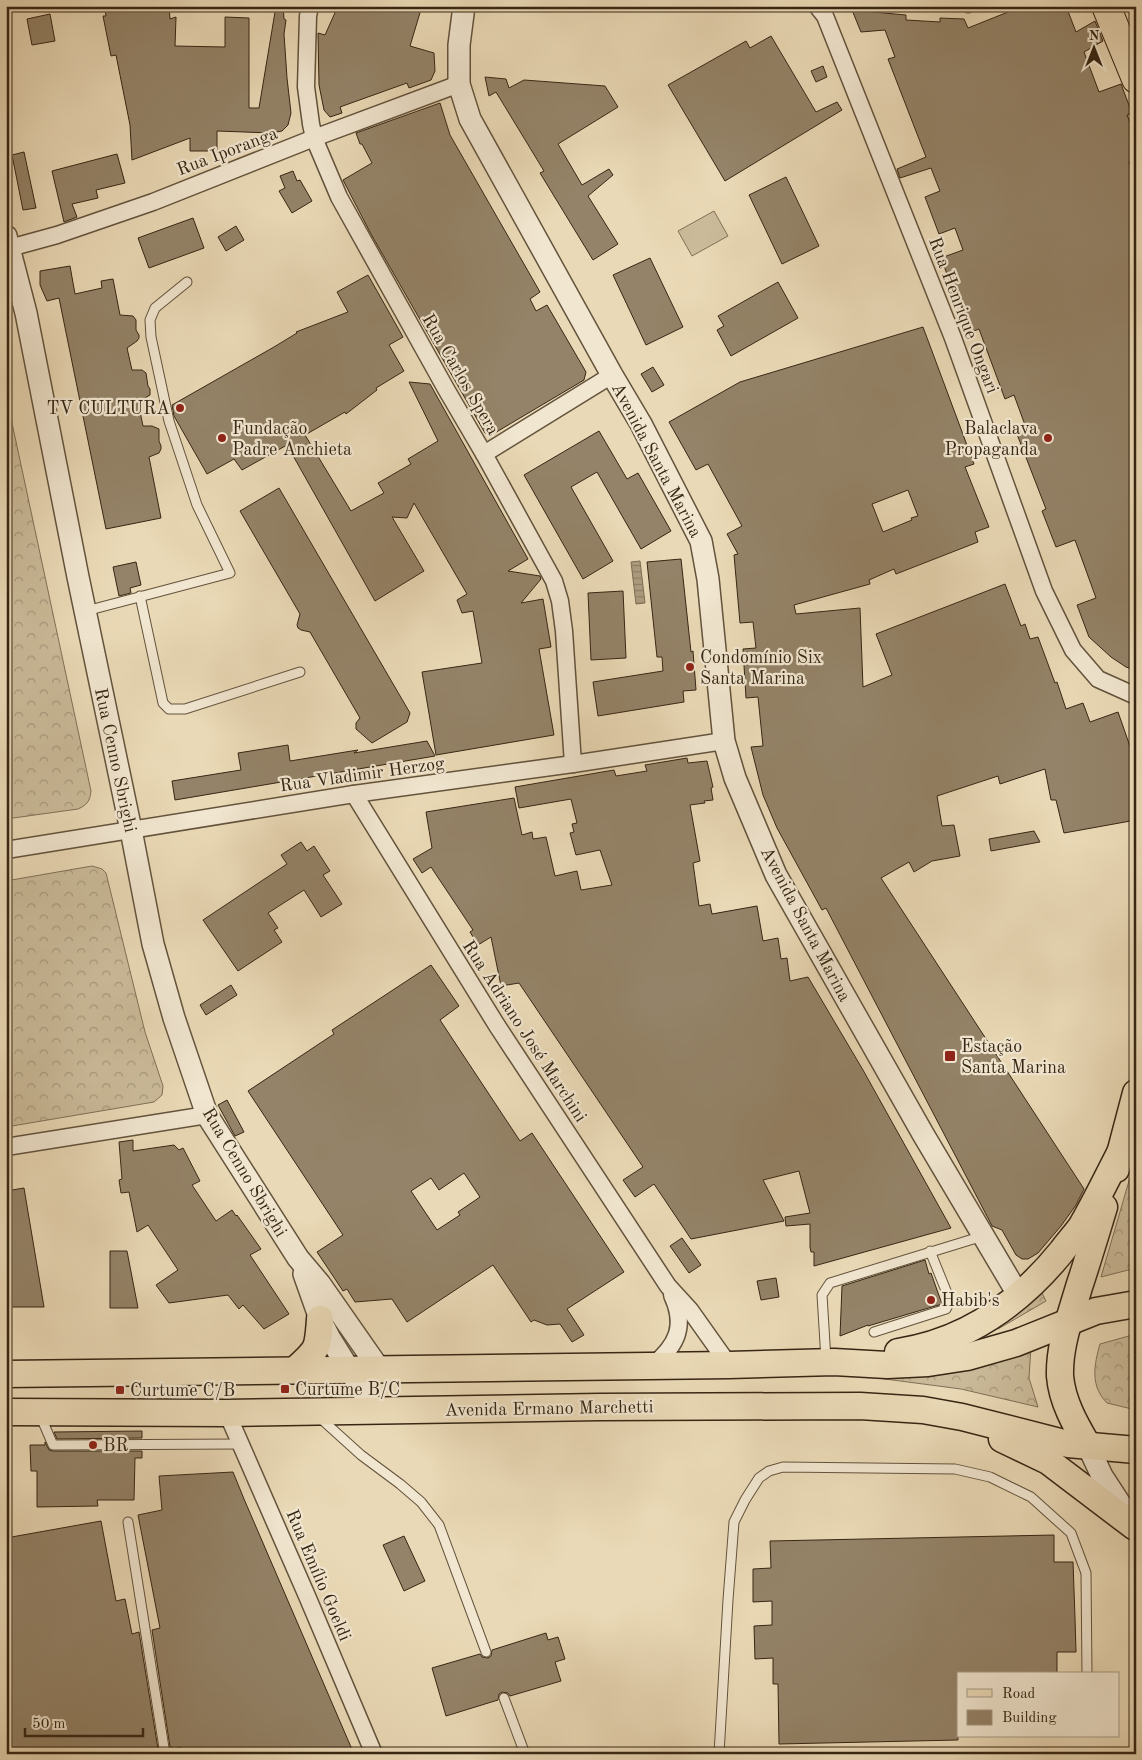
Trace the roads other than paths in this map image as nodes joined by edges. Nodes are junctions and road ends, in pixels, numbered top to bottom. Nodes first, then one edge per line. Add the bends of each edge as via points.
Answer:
1 (310, 6) edge
2 (464, 6) edge
3 (817, 6) edge
4 (1106, 6) edge
5 (1136, 79) edge
6 (460, 84) junction
7 (314, 138) junction
8 (7, 245) edge
9 (187, 282) dead end
10 (612, 375) junction
11 (484, 454) junction
12 (140, 596) junction
13 (85, 611) junction
14 (300, 672) dead end
15 (1136, 696) edge
16 (724, 741) junction
17 (573, 764) junction
18 (354, 794) junction
19 (131, 830) junction
20 (6, 850) edge
21 (1136, 1093) edge
22 (206, 1115) junction
23 (6, 1147) edge
24 (1120, 1153) junction
25 (984, 1236) junction
26 (930, 1251) junction
27 (298, 1258) junction
28 (668, 1286) junction
29 (1019, 1296) junction
30 (1136, 1304) edge
31 (320, 1318) junction
32 (1069, 1321) junction
33 (874, 1332) dead end
34 (830, 1362) junction
35 (729, 1365) junction
36 (652, 1366) junction
37 (350, 1369) junction
38 (295, 1370) junction
39 (380, 1370) junction
40 (6, 1374) edge
41 (313, 1411) junction
42 (375, 1411) junction
43 (6, 1412) edge
44 (39, 1412) junction
45 (227, 1413) junction
46 (962, 1417) junction
47 (240, 1444) junction
48 (1088, 1446) junction
49 (1136, 1450) edge
50 (128, 1522) dead end
51 (1135, 1528) edge
52 (486, 1652) dead end
53 (1087, 1672) edge
54 (504, 1698) dead end
55 (165, 1754) edge
56 (374, 1754) edge
57 (525, 1754) edge
58 (719, 1754) edge

1 - 7 street, Rua Carlos Spera via 306,87
2 - 6 street, Avenida Santa Marina via 459,45
3 - 15 street, Rua Henrique Ongari via 825,16 953,338 1044,591 1073,650 1098,679
4 - 5 highway
6 - 7 street, Rua Iporanga
6 - 10 street, Avenida Santa Marina via 470,119
7 - 8 street, Rua Iporanga via 152,202 57,235
7 - 11 street, Rua Carlos Spera via 339,197
8 - 13 street, Rua Cenno Sbrighi via 26,313
9 - 12 lane via 155,308 150,320 151,337 169,422 197,505 230,572
10 - 11 street
10 - 16 street, Avenida Santa Marina via 701,540 708,579
11 - 17 street, Rua Carlos Spera via 554,581 560,601
12 - 13 lane
12 - 14 lane via 163,703 169,709 185,709
13 - 19 street, Rua Cenno Sbrighi
16 - 17 street, Rua Vladimir Herzog
16 - 25 street, Avenida Santa Marina via 735,778 776,876
17 - 18 street, Rua Vladimir Herzog
18 - 19 street, Rua Vladimir Herzog
18 - 28 street, Rua Adriano José Marchini via 496,1024
19 - 20 street, Rua Vladimir Herzog
19 - 22 street, Rua Cenno Sbrighi via 153,944
21 - 24 main road
22 - 23 street
22 - 27 street, Rua Cenno Sbrighi
24 - 29 main road via 1080,1228 1044,1273
24 - 32 main road
25 - 26 lane
25 - 29 street, Avenida Santa Marina
26 - 33 lane via 949,1298 946,1309
26 - 34 lane via 827,1286 822,1295
27 - 31 street, Rua Cenno Sbrighi
27 - 39 street, Rua Cenno Sbrighi
28 - 35 street, Rua Adriano José Marchini via 690,1310
28 - 36 street, Rua Adriano José Marchini via 678,1309 679,1330 672,1345
29 - 34 main road via 984,1322 948,1340
30 - 32 main road
31 - 37 street, Rua Cenno Sbrighi
31 - 38 main road via 315,1350
32 - 34 main road via 1016,1343 967,1357 907,1365
32 - 48 main road via 1061,1355 1060,1377 1072,1419
34 - 35 main road
35 - 36 main road
36 - 39 main road
37 - 38 main road
37 - 39 main road
37 - 42 street, Rua Cenno Sbrighi
38 - 40 main road
41 - 42 main road, Avenida Ermano Marchetti
41 - 45 main road, Avenida Ermano Marchetti
41 - 52 lane via 360,1455 421,1502 439,1525
42 - 46 main road, Avenida Ermano Marchetti via 860,1406 923,1410
43 - 44 main road, Avenida Ermano Marchetti
44 - 45 main road, Avenida Ermano Marchetti
44 - 47 lane via 53,1445
45 - 47 street, Rua Emílio Goeldi
46 - 48 main road, Avenida Ermano Marchetti via 1068,1444
46 - 51 main road via 1048,1461
47 - 56 street, Rua Emílio Goeldi
48 - 49 main road, Avenida Ermano Marchetti
48 - 51 street via 1102,1476
50 - 55 lane
53 - 58 lane via 1086,1573 1071,1533 1031,1498 990,1477 955,1469 783,1467 759,1478 734,1522
54 - 57 lane

